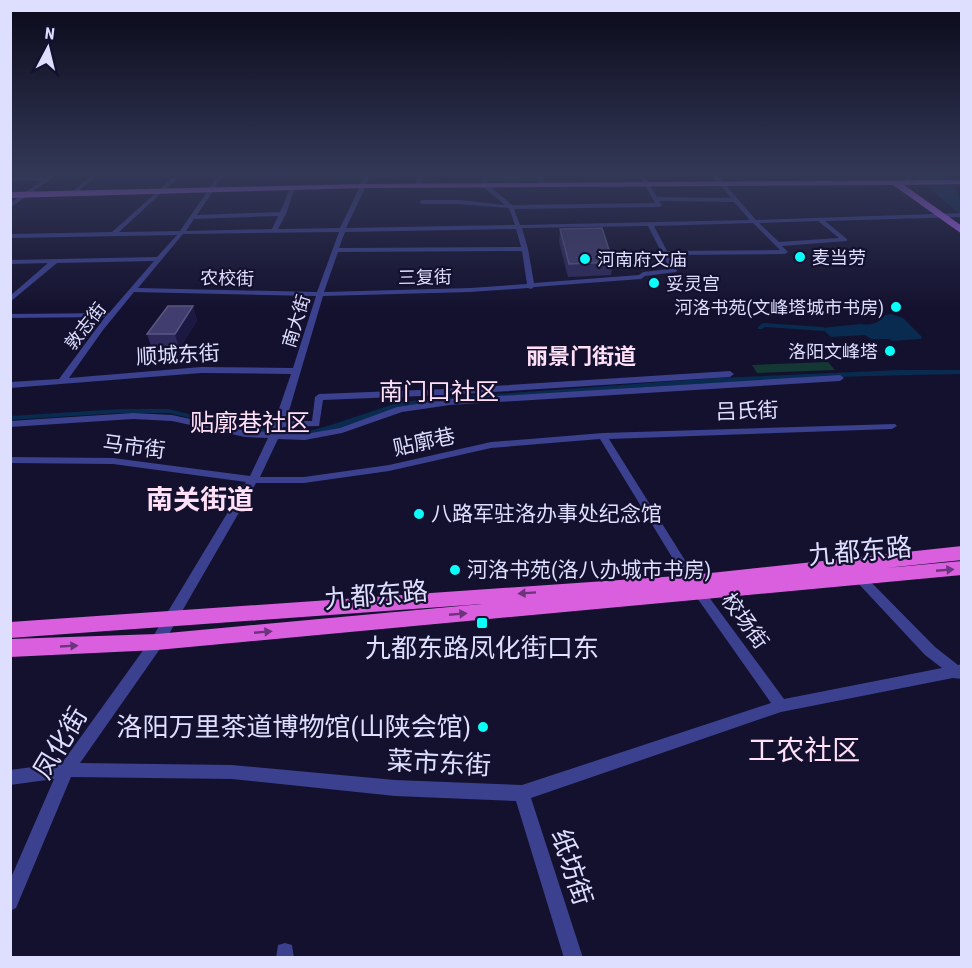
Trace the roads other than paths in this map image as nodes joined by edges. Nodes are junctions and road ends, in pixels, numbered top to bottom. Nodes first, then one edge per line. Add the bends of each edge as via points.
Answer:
1 (130, 218) edge
2 (192, 218) edge
3 (281, 218) edge
4 (348, 218) edge
5 (517, 218) edge
6 (751, 218) edge
7 (854, 218) edge
8 (950, 218) edge
9 (819, 219) junction
10 (754, 221) junction
11 (650, 224) junction
12 (520, 228) junction
13 (343, 229) junction
14 (962, 229) edge
15 (275, 230) junction
16 (182, 232) junction
17 (113, 234) junction
18 (10, 236) edge
19 (777, 244) junction
20 (525, 249) junction
21 (336, 250) junction
22 (665, 253) junction
23 (160, 259) junction
24 (55, 261) junction
25 (10, 262) edge
26 (531, 287) junction
27 (133, 290) junction
28 (320, 294) junction
29 (10, 300) edge
30 (112, 315) junction
31 (10, 316) edge
32 (296, 371) junction
33 (730, 374) dead end
34 (840, 378) dead end
35 (62, 381) junction
36 (10, 385) edge
37 (10, 424) edge
38 (280, 424) junction
39 (892, 426) dead end
40 (603, 435) junction
41 (274, 437) junction
42 (10, 460) edge
43 (253, 480) junction
44 (962, 553) edge
45 (962, 568) edge
46 (860, 578) junction
47 (696, 587) junction
48 (170, 620) junction
49 (10, 630) edge
50 (157, 642) junction
51 (10, 648) edge
52 (960, 673) edge
53 (781, 706) junction
54 (66, 770) junction
55 (10, 778) edge
56 (522, 793) junction
57 (10, 902) edge
58 (574, 957) edge

1 - 17 street
2 - 16 street, 敦志街
3 - 15 street
4 - 13 street, 南大街
5 - 12 street
6 - 10 street
7 - 9 street
8 - 14 main road
9 - 10 street
9 - 19 street via 845,240
10 - 11 street
10 - 19 street
11 - 12 street
11 - 22 street
12 - 13 street
12 - 20 street
13 - 15 street
13 - 21 street, 南大街
15 - 16 street
16 - 17 street
16 - 23 street, 敦志街
17 - 18 street
19 - 22 street via 785,252
20 - 21 street
20 - 26 street
21 - 28 street, 南大街
22 - 26 street, 三复街 via 674,271 643,274 641,278
23 - 24 street
23 - 27 street, 敦志街
24 - 25 street
24 - 29 street
26 - 28 street, 三复街
27 - 28 street, 农校街
27 - 30 street, 敦志街
28 - 32 street, 南大街
30 - 31 street
30 - 35 street, 敦志街
32 - 35 street, 顺城东街 via 201,370
32 - 38 street, 南大街
33 - 38 street via 319,397 316,424
34 - 41 street via 450,402 400,410 342,430 305,437
35 - 36 street, 顺城东街
37 - 41 street via 133,416 172,418 245,435
38 - 41 street, 南大街
39 - 40 street, 吕氏街
40 - 43 street, 贴廓巷 via 491,445 390,468 303,480
40 - 47 street, 校场街
41 - 43 street, 南大街
42 - 43 street, 马市街 via 113,461
43 - 48 street, 凤化街
44 - 47 highway, 九都东路
46 -> 45 highway, 九都东路
46 - 47 highway, 九都东路
46 - 52 street via 930,651
47 -> 48 highway, 九都东路
50 -> 47 highway, 九都东路
47 - 53 street, 校场街
48 - 49 highway, 九都东路
48 - 50 street, 凤化街
51 -> 50 highway, 九都东路
50 - 54 street, 凤化街
52 - 53 street
53 - 56 street
54 - 55 street, 菜市东街
54 - 56 street, 菜市东街 via 232,772 396,788
54 - 57 street, 凤化街
56 - 58 street, 纸坊街

